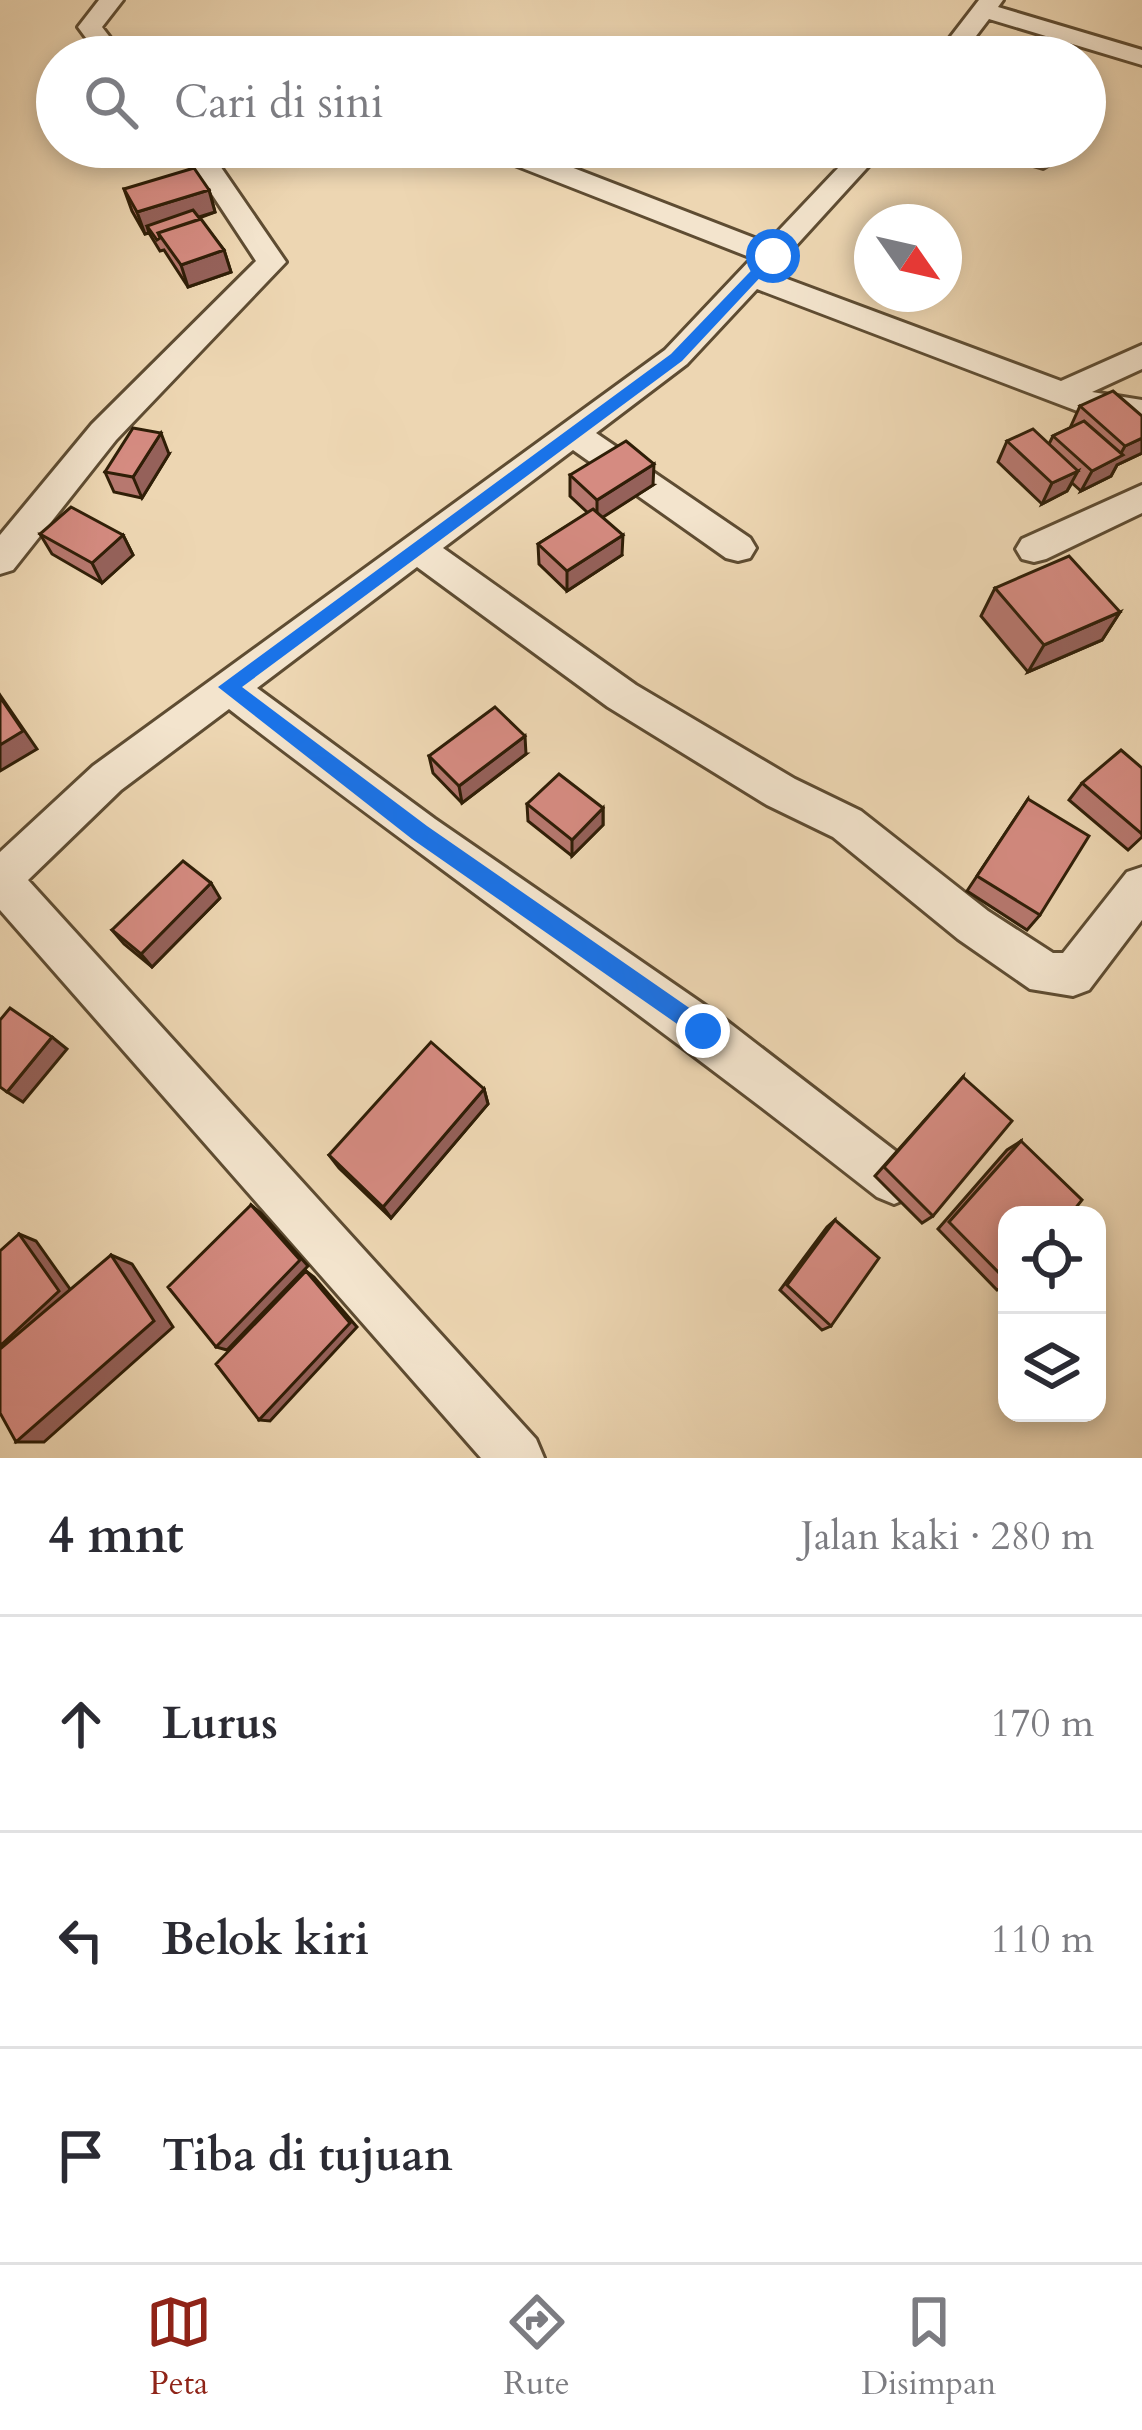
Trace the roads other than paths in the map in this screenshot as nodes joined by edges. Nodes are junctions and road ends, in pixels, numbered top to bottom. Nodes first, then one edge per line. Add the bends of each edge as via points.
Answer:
1 (111, 0) edge
2 (988, 5) edge
3 (97, 36) edge
4 (964, 36) edge
5 (1078, 36) edge
6 (1106, 46) edge
7 (1142, 58) edge
8 (208, 168) edge
9 (544, 168) edge
10 (855, 168) edge
11 (763, 266) junction
12 (1142, 356) edge
13 (1064, 392) junction
14 (1142, 416) edge
15 (572, 433) junction
16 (1142, 498) edge
17 (415, 547) junction
18 (738, 548) dead end
19 (1034, 549) dead end
20 (0, 560) edge
21 (228, 687) junction
22 (0, 879) edge
23 (1142, 886) edge
24 (894, 1180) edge
25 (517, 1458) edge

1 - 3 street via 90,27
2 - 4 street
2 - 5 street
6 - 7 street
8 - 20 street via 271,262 104,432
9 - 11 street
10 - 11 street
11 - 13 street
11 - 15 street via 676,357
12 - 13 street
13 - 14 street
15 - 17 street
15 - 18 street
16 - 19 street
17 - 21 street
17 - 23 street via 622,696 847,824 1046,974 1073,976
21 - 22 street via 106,778
21 - 24 street via 703,1031
22 - 25 street

